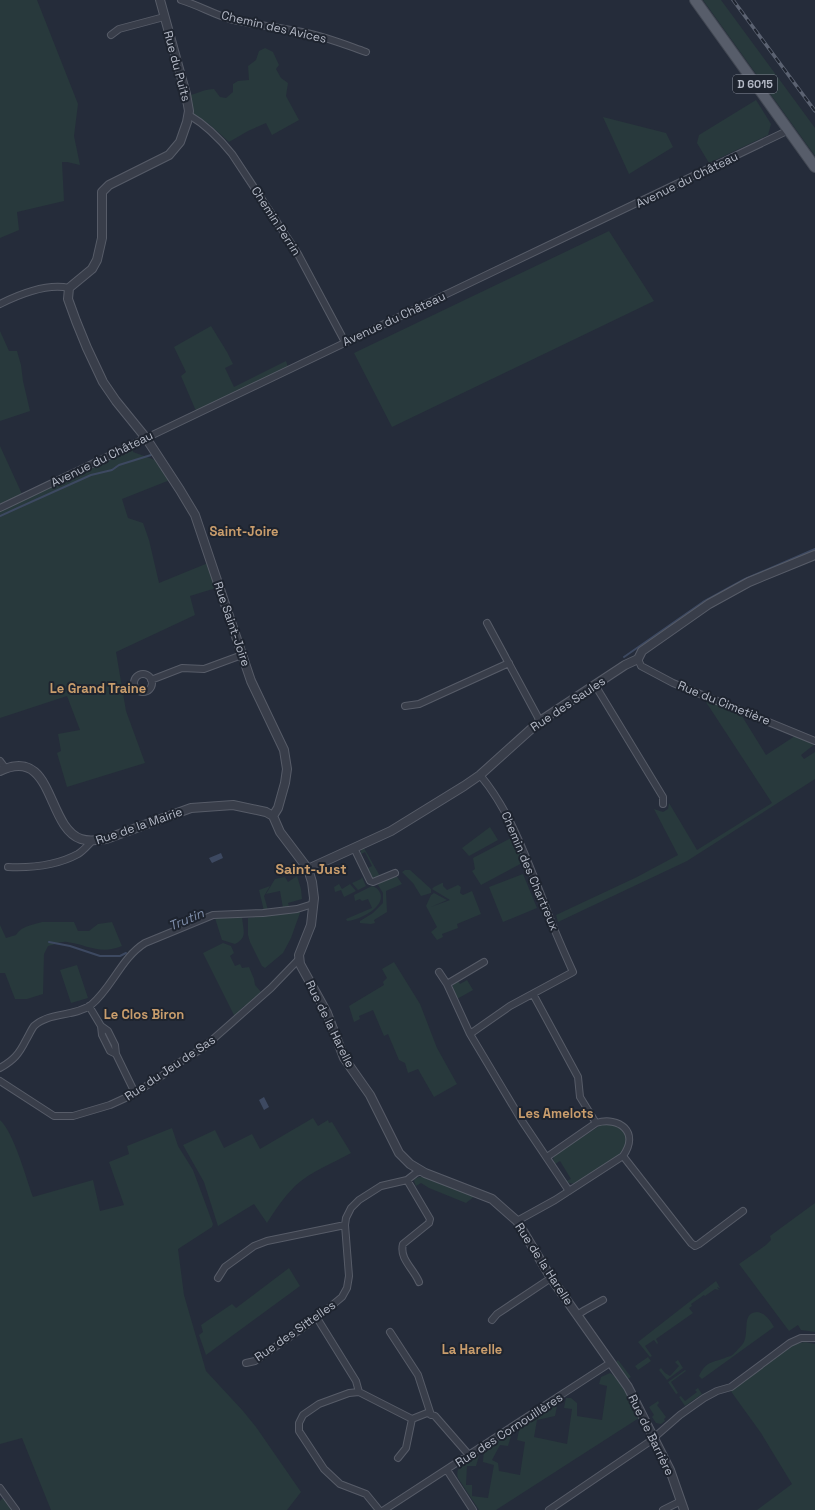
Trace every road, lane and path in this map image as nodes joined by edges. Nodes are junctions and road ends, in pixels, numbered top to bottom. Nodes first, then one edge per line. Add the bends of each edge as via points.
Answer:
1 (161, 0) edge
2 (182, 0) edge
3 (695, 0) edge
4 (164, 17) junction
5 (111, 36) dead end
6 (366, 52) dead end
7 (189, 115) junction
8 (789, 130) junction
9 (815, 167) edge
10 (69, 288) junction
11 (0, 304) edge
12 (345, 342) junction
13 (146, 438) junction
14 (0, 508) edge
15 (815, 555) edge
16 (487, 624) dead end
17 (242, 655) junction
18 (638, 658) junction
19 (509, 663) junction
20 (151, 680) dead end
21 (595, 685) junction
22 (405, 706) dead end
23 (540, 721) junction
24 (815, 741) edge
25 (0, 761) edge
26 (3, 770) edge
27 (480, 775) junction
28 (663, 804) dead end
29 (273, 816) junction
30 (92, 841) junction
31 (354, 848) junction
32 (8, 867) dead end
33 (308, 869) junction
34 (395, 873) dead end
35 (313, 904) junction
36 (299, 959) junction
37 (484, 962) dead end
38 (439, 972) dead end
39 (447, 984) junction
40 (533, 994) junction
41 (89, 1006) junction
42 (470, 1034) junction
43 (0, 1068) edge
44 (0, 1081) edge
45 (135, 1093) junction
46 (596, 1123) junction
47 (623, 1156) junction
48 (547, 1157) junction
49 (407, 1161) junction
50 (422, 1171) junction
51 (408, 1179) junction
52 (569, 1191) junction
53 (743, 1211) dead end
54 (517, 1221) junction
55 (345, 1225) junction
56 (218, 1278) dead end
57 (551, 1278) junction
58 (419, 1282) dead end
59 (603, 1300) dead end
60 (577, 1315) junction
61 (317, 1318) junction
62 (492, 1320) dead end
63 (390, 1332) dead end
64 (815, 1338) edge
65 (246, 1363) dead end
66 (610, 1363) junction
67 (359, 1392) junction
68 (431, 1415) junction
69 (412, 1419) junction
70 (653, 1437) junction
71 (469, 1455) junction
72 (398, 1458) dead end
73 (447, 1470) junction
74 (0, 1488) edge
75 (681, 1501) junction
76 (16, 1510) edge
77 (378, 1510) edge
78 (384, 1510) edge
79 (473, 1510) edge
80 (549, 1510) edge
81 (663, 1510) edge
82 (684, 1510) edge

1 - 4 street, Rue du Puits
2 - 6 street, Chemin des Avices via 228,18 304,32
3 - 8 main road, D 6015
4 - 5 street, Rue du Puits via 119,29
4 - 7 street, Rue du Puits via 186,94
7 - 10 street via 180,142 169,155 109,185 102,192 102,238 97,260 92,269
7 - 12 street, Chemin Perrin via 221,140 232,154 298,254
8 - 9 main road, D 6015
8 - 12 street, Avenue du Château
10 - 11 street via 42,288
10 - 13 street, Rue Saint-Joire via 68,299 101,377 116,401
12 - 13 street, Avenue du Château
13 - 14 street, Avenue du Château
13 - 17 street, Rue Saint-Joire via 195,515
15 - 18 street, Rue des Saules via 749,582 709,604 642,651
16 - 19 street
17 - 20 street via 204,669 182,668
17 - 29 street, Rue Saint-Joire via 284,750 287,769 285,783
18 - 21 street, Rue des Saules
18 - 24 street, Rue du Cimetière via 641,666 673,683
19 - 22 street via 419,704
19 - 23 street
21 - 23 street, Rue des Saules
21 - 28 street via 663,797
23 - 27 street, Rue des Saules
25 - 26 street
26 - 30 street via 23,766 32,770 41,778 63,823 80,839
27 - 31 street, Rue des Saules via 391,831
27 - 40 street, Chemin des Chartreux via 500,801 526,856 573,972
29 - 30 street, Rue de la Mairie via 266,812 233,805 191,808 106,839
29 - 33 street via 280,832
30 - 32 street, Rue de la Mairie via 79,853 56,863 26,868
31 - 33 street, Rue des Saules
31 - 34 street via 370,881
33 - 35 street via 312,882
35 - 36 street via 310,929
35 - 41 street via 297,909 262,913 214,915 145,943 136,949 100,997
36 - 45 street, Rue du Jeu de Sas via 203,1048
36 - 49 street, Rue de la Harelle via 327,1013 344,1058 370,1095 398,1153
37 - 39 street
38 - 39 street
39 - 42 street
40 - 42 street via 510,1006
40 - 46 street via 578,1077 580,1098
41 - 43 street via 42,1020 33,1028 19,1053
41 - 45 street via 101,1026 108,1031
42 - 48 street via 522,1121
44 - 45 street, Rue du Jeu de Sas via 54,1116 73,1116 110,1105
46 - 47 street via 612,1121 626,1129 629,1142
46 - 48 street
47 - 52 street
47 - 53 street via 690,1243 695,1246
48 - 52 street
49 - 50 street, Rue de la Harelle
49 - 51 street
50 - 51 street
50 - 54 street, Rue de la Harelle via 492,1199
51 - 55 street via 381,1186 359,1200 351,1208
51 - 58 street via 430,1219 429,1223 403,1244 402,1256
52 - 54 street
54 - 57 street, Rue de la Harelle
55 - 56 street via 254,1246 225,1267
55 - 61 street, Rue des Sittelles via 349,1265 347,1288 342,1297
57 - 60 street, Rue de la Harelle
57 - 62 street
59 - 60 street
60 - 66 street, Rue de la Harelle
61 - 65 street, Rue des Sittelles via 255,1361
61 - 67 street via 356,1381
63 - 68 street via 418,1375
64 - 70 street via 801,1338 790,1343 730,1387 704,1398
66 - 70 street, Rue de Barrière via 628,1387
66 - 71 street, Rue des Cornouillères
67 - 69 street
67 - 77 street via 335,1397 319,1404 304,1415 299,1423 299,1431 324,1469 340,1484 366,1494
68 - 69 street via 426,1414
68 - 71 street via 435,1416
69 - 72 street via 406,1448
70 - 75 street, Rue de Barrière via 670,1470
70 - 80 street
71 - 73 street, Rue des Cornouillères
73 - 78 street
73 - 79 street, Rue des Cornouillères
74 - 76 street
75 - 81 street
75 - 82 street, Rue de Barrière

